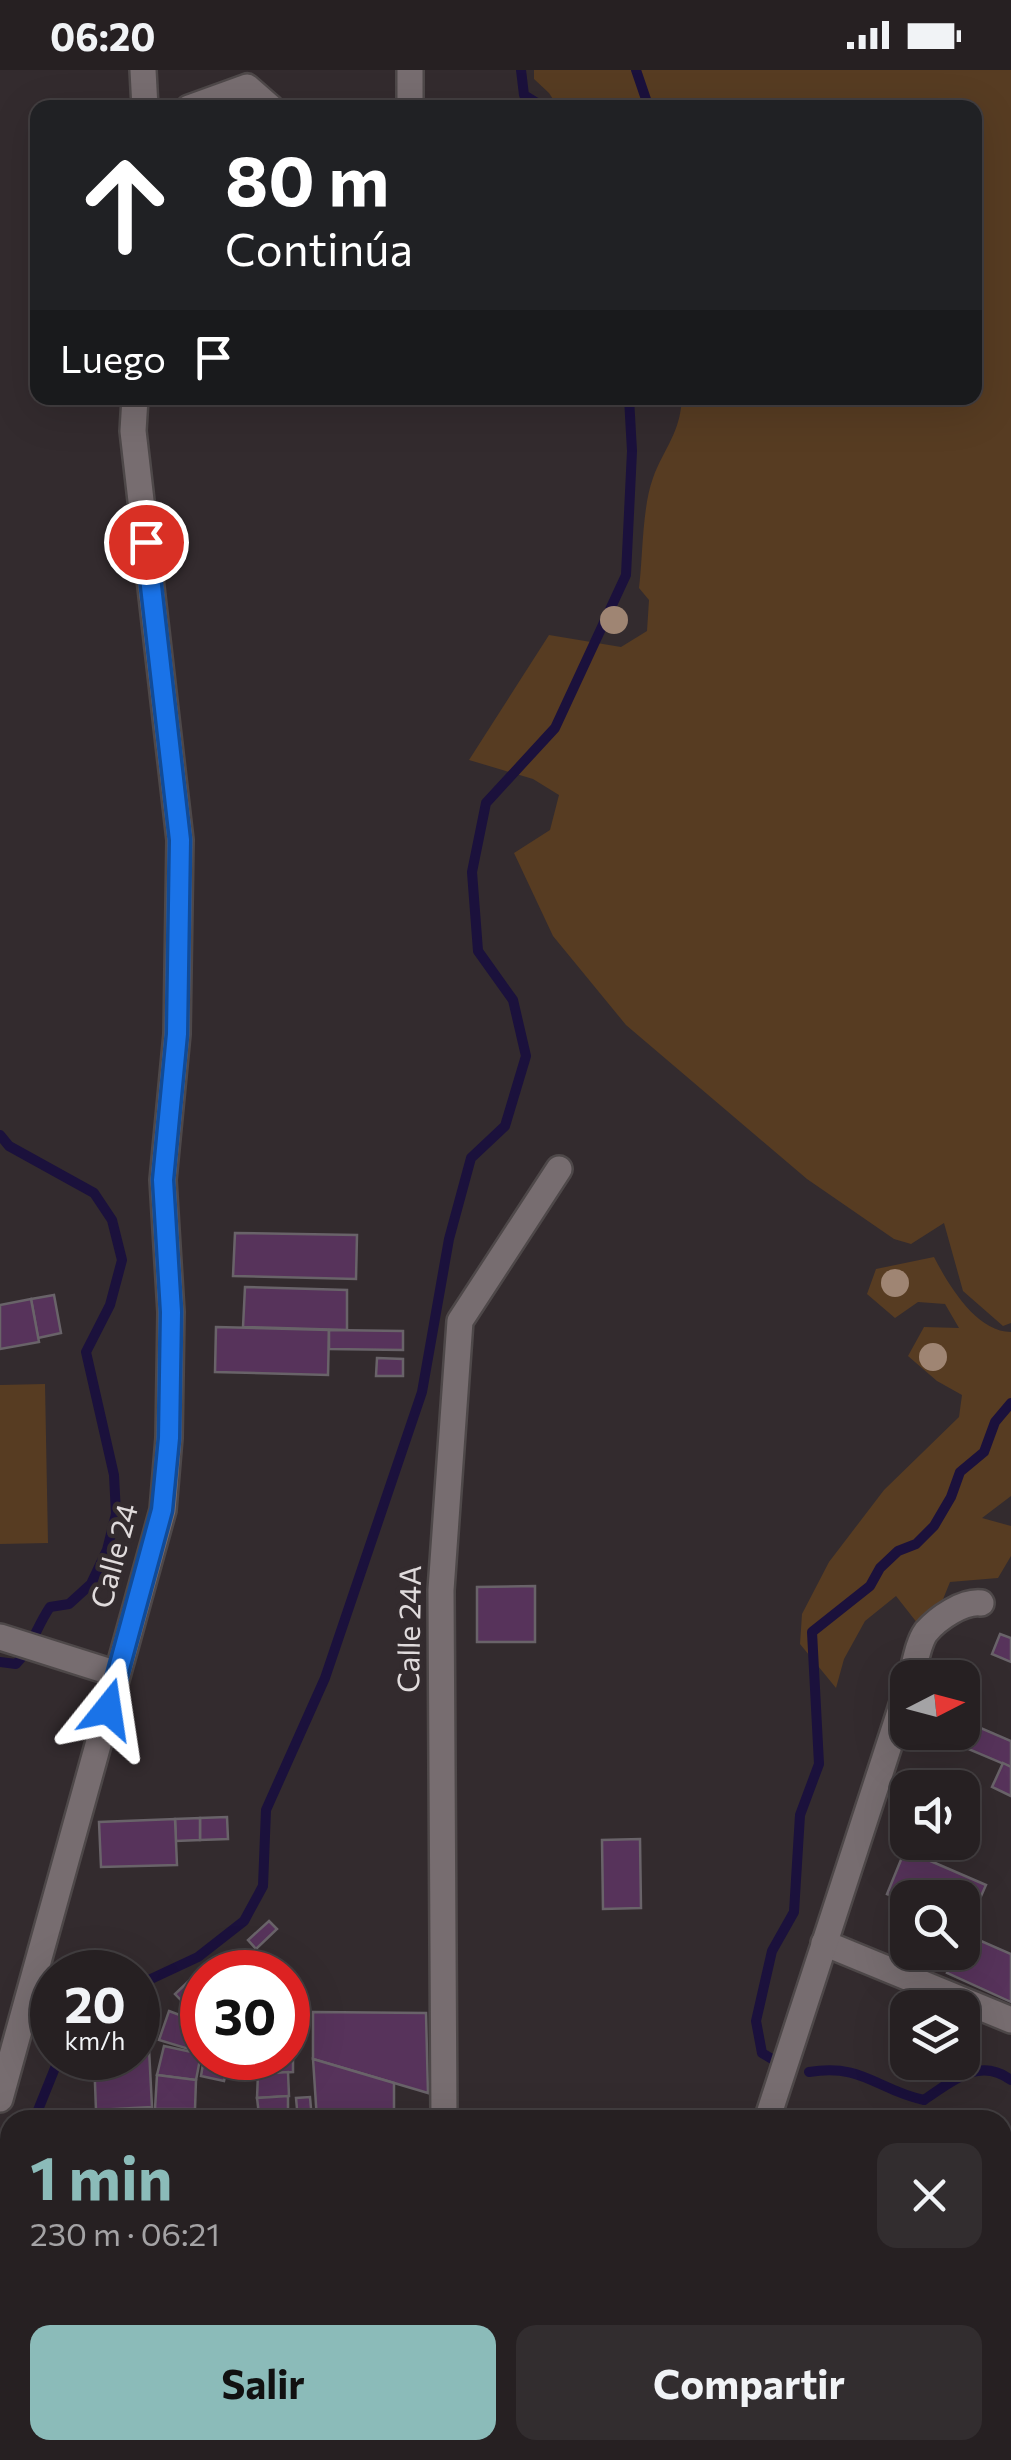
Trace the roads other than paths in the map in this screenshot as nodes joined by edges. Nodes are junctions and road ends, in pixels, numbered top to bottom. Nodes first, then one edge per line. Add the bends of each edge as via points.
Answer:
1 (143, 70) edge
2 (410, 70) edge
3 (145, 100) edge
4 (211, 100) edge
5 (262, 100) edge
6 (410, 100) edge
7 (135, 405) edge
8 (560, 1169) dead end
9 (981, 1603) dead end
10 (0, 1637) edge
11 (916, 1660) edge
12 (117, 1674) junction
13 (890, 1742) edge
14 (824, 1942) junction
15 (1011, 2020) edge
16 (0, 2099) edge
17 (444, 2110) edge
18 (770, 2110) edge

1 - 3 street
2 - 6 street
4 - 5 street via 247,87
7 - 12 street, Calle 24 via 180,840 177,1034 163,1180 169,1438 162,1510
8 - 17 street, Calle 24A via 460,1320 441,1590
9 - 11 street via 956,1609 925,1633
10 - 12 street
12 - 16 street, Calle 24
13 - 14 street
14 - 15 street
14 - 18 street

